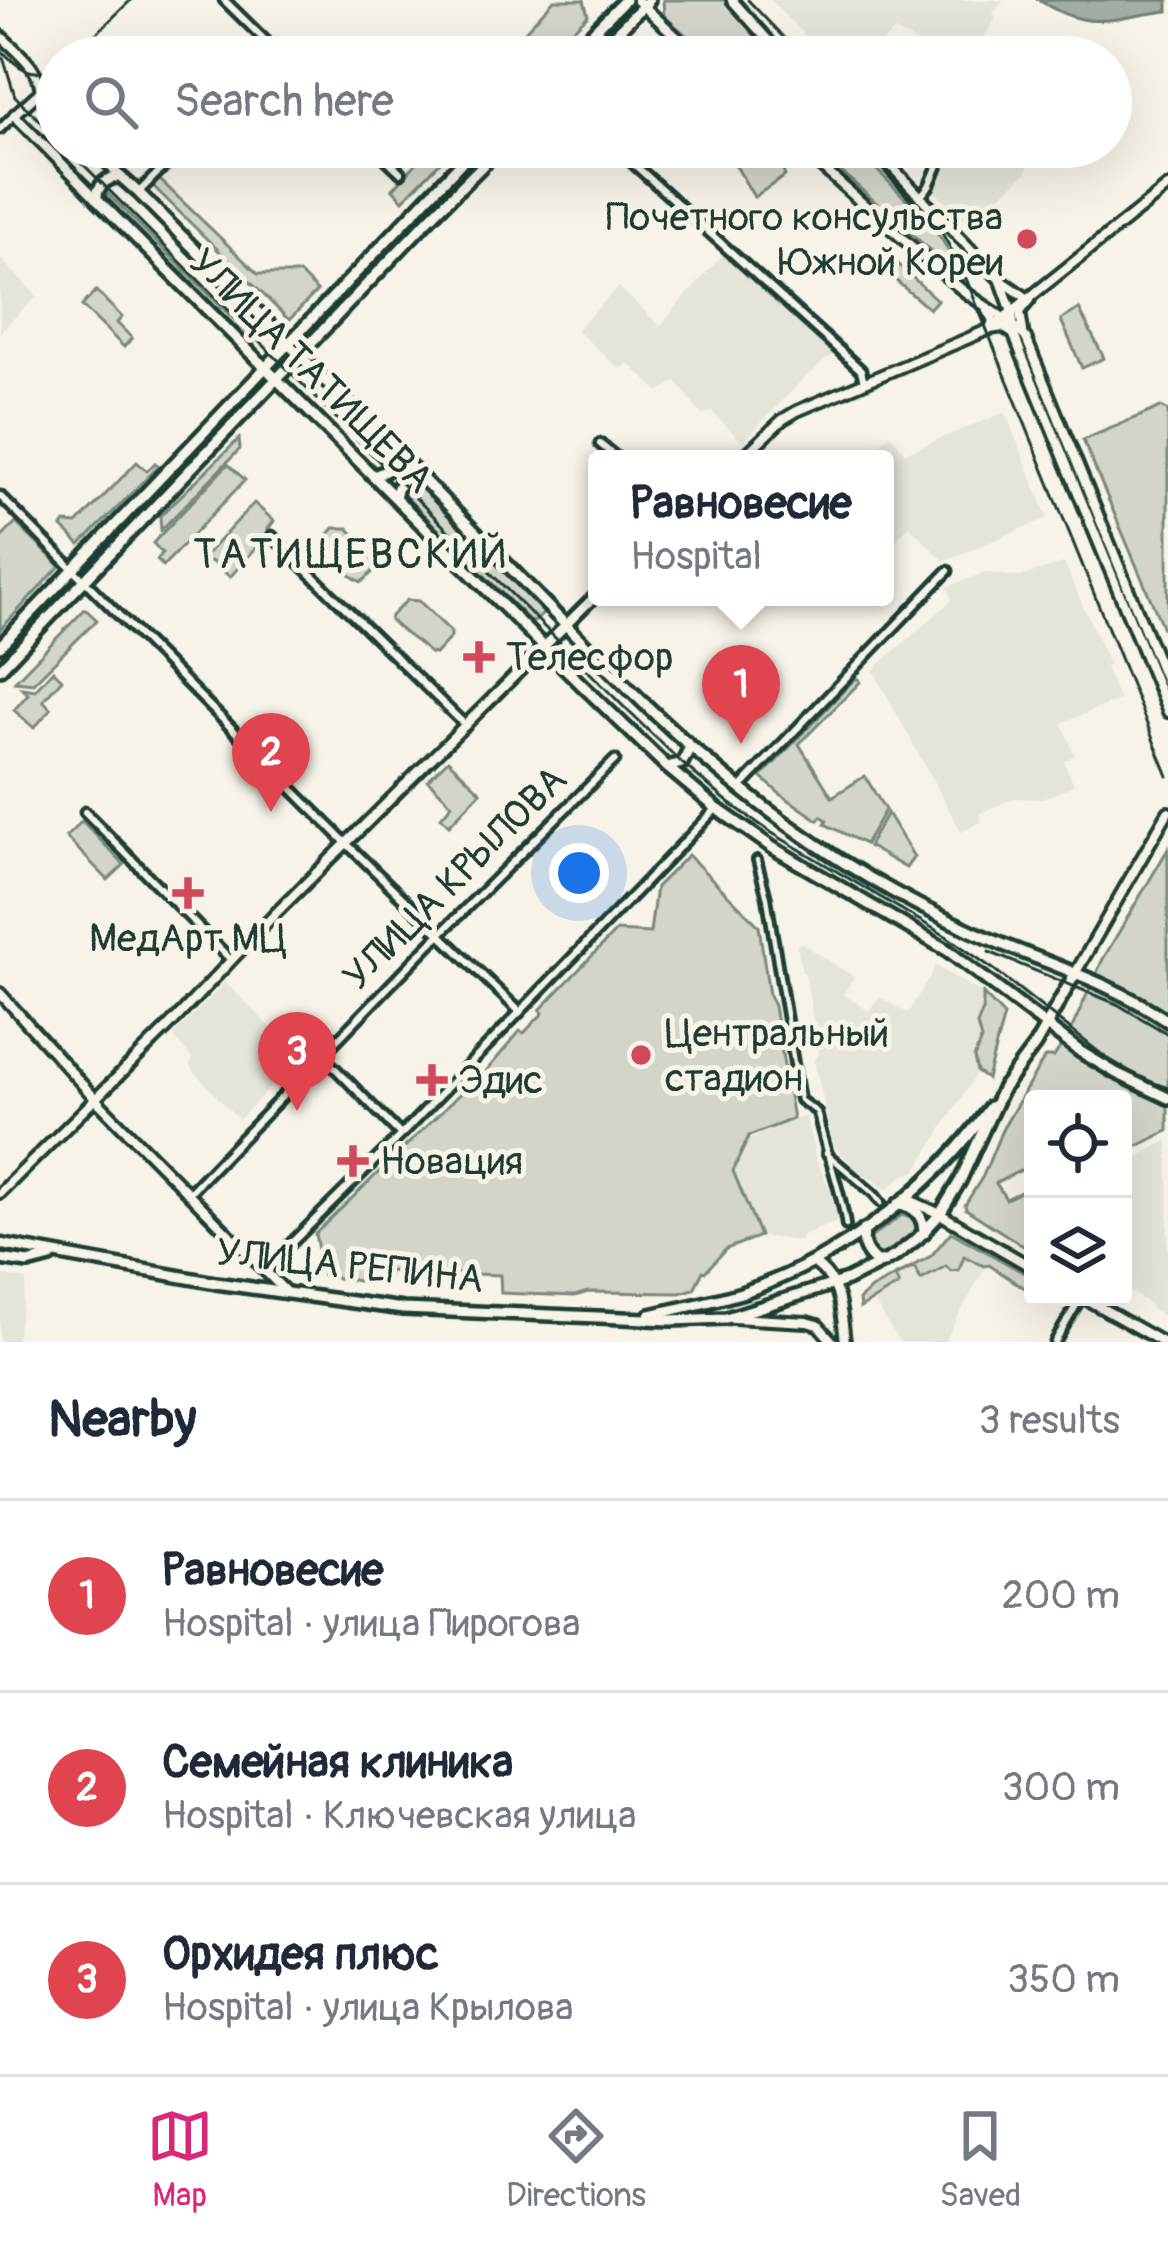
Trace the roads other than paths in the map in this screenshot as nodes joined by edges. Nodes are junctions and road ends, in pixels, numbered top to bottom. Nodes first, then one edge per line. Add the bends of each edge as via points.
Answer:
1 (224, 0) edge
2 (625, 0) edge
3 (732, 0) edge
4 (643, 2) edge
5 (0, 35) edge
6 (259, 36) edge
7 (589, 36) edge
8 (611, 36) edge
9 (677, 36) edge
10 (764, 36) edge
11 (36, 72) edge
12 (36, 95) edge
13 (14, 115) junction
14 (0, 129) edge
15 (36, 137) edge
16 (66, 168) edge
17 (113, 168) edge
18 (163, 168) edge
19 (396, 168) edge
20 (456, 168) edge
21 (480, 168) edge
22 (638, 168) edge
23 (822, 168) edge
24 (894, 168) edge
25 (937, 168) edge
26 (401, 173) dead end
27 (121, 176) junction
28 (1168, 187) edge
29 (139, 193) junction
30 (921, 196) junction
31 (98, 200) junction
32 (1003, 285) junction
33 (1030, 300) junction
34 (1000, 314) junction
35 (990, 329) junction
36 (1014, 335) junction
37 (1027, 338) junction
38 (288, 344) junction
39 (300, 356) junction
40 (265, 368) junction
41 (277, 380) junction
42 (865, 382) junction
43 (600, 444) dead end
44 (607, 450) edge
45 (751, 450) edge
46 (396, 452) junction
47 (418, 474) junction
48 (373, 476) junction
49 (0, 496) edge
50 (395, 497) junction
51 (272, 536) dead end
52 (73, 568) junction
53 (948, 571) dead end
54 (84, 580) junction
55 (588, 603) edge
56 (567, 625) junction
57 (0, 646) edge
58 (545, 648) junction
59 (0, 669) edge
60 (1168, 686) edge
61 (1168, 712) edge
62 (466, 726) junction
63 (690, 747) junction
64 (615, 760) dead end
65 (668, 767) junction
66 (739, 789) junction
67 (716, 808) junction
68 (85, 812) dead end
69 (1168, 812) edge
70 (346, 844) junction
71 (758, 860) dead end
72 (440, 934) junction
73 (231, 960) junction
74 (1076, 972) junction
75 (0, 993) edge
76 (520, 1012) junction
77 (1168, 1021) edge
78 (1046, 1027) junction
79 (322, 1055) junction
80 (1003, 1088) junction
81 (94, 1098) junction
82 (1168, 1098) edge
83 (401, 1136) junction
84 (826, 1153) junction
85 (0, 1192) edge
86 (187, 1195) junction
87 (901, 1201) junction
88 (881, 1203) dead end
89 (940, 1214) junction
90 (846, 1226) dead end
91 (864, 1230) junction
92 (924, 1233) junction
93 (0, 1244) edge
94 (56, 1256) junction
95 (0, 1259) edge
96 (812, 1262) junction
97 (884, 1262) junction
98 (1024, 1263) edge
99 (264, 1270) junction
100 (834, 1283) junction
101 (286, 1292) junction
102 (1077, 1306) edge
103 (1098, 1306) edge
104 (639, 1318) junction
105 (726, 1318) junction
106 (833, 1342) edge
107 (845, 1342) edge
108 (1055, 1342) edge
109 (1162, 1342) edge

1 - 6 street
2 - 7 main road
3 - 10 main road
4 - 8 main road
4 - 9 main road
5 - 11 main road
12 - 13 main road
13 - 14 street
13 - 15 main road, УЛИЦА ТАТИЩЕВА
16 - 31 main road, УЛИЦА ТАТИЩЕВА
17 - 27 main road, УЛИЦА ТАТИЩЕВА
18 - 29 street
19 - 26 street
20 - 38 main road
21 - 39 main road
22 - 42 street
23 - 34 main road
24 - 30 main road
25 - 30 street
27 - 29 main road, УЛИЦА ТАТИЩЕВА
27 - 31 main road via 103,184
28 - 33 main road
29 - 38 main road, УЛИЦА ТАТИЩЕВА
30 - 32 main road
31 - 40 main road, УЛИЦА ТАТИЩЕВА
32 - 33 main road
32 - 34 main road
32 - 34 main road
33 - 34 main road
33 - 37 main road via 1020,312
34 - 35 main road
34 - 35 main road
34 - 36 main road
34 - 37 main road
35 - 36 main road
35 - 42 main road
36 - 61 main road
37 - 60 main road
38 - 39 main road, УЛИЦА ТАТИЩЕВА
38 - 40 main road
39 - 41 main road
39 - 46 main road, УЛИЦА ТАТИЩЕВА
40 - 41 main road, УЛИЦА ТАТИЩЕВА
40 - 52 main road
41 - 48 main road, УЛИЦА ТАТИЩЕВА
41 - 54 main road
42 - 45 main road via 789,415
43 - 44 street
46 - 47 main road, УЛИЦА ТАТИЩЕВА
46 - 48 main road via 392,466
47 - 50 main road via 400,482
47 - 56 main road, УЛИЦА ТАТИЩЕВА
48 - 50 main road, УЛИЦА ТАТИЩЕВА
49 - 52 street
50 - 58 main road, УЛИЦА ТАТИЩЕВА
51 - 62 street
52 - 54 street
52 - 57 main road
53 - 66 street
54 - 59 main road
54 - 70 street
55 - 56 main road
56 - 58 main road
56 - 63 main road, УЛИЦА ТАТИЩЕВА
58 - 62 main road
58 - 65 main road, УЛИЦА ТАТИЩЕВА
62 - 70 main road
63 - 65 main road via 682,763
63 - 66 main road, УЛИЦА ТАТИЩЕВА
64 - 72 street, УЛИЦА КРЫЛОВА
65 - 67 main road, УЛИЦА ТАТИЩЕВА
66 - 74 main road, УЛИЦА ТАТИЩЕВА via 875,880
67 - 76 street
67 - 78 main road, УЛИЦА ТАТИЩЕВА via 947,950
68 - 73 street
69 - 74 main road, УЛИЦА РЕПИНА
70 - 72 street
70 - 73 main road
71 - 84 street via 800,1100 817,1112
72 - 76 street
72 - 79 street, УЛИЦА КРЫЛОВА
73 - 81 main road
74 - 77 main road, УЛИЦА ТАТИЩЕВА
74 - 78 main road, УЛИЦА РЕПИНА
75 - 81 main road
76 - 83 street
78 - 80 main road, УЛИЦА РЕПИНА
78 - 82 main road, УЛИЦА ТАТИЩЕВА
79 - 83 street
79 - 86 street, УЛИЦА КРЫЛОВА
80 - 87 main road, УЛИЦА РЕПИНА via 950,1158
80 - 89 main road, УЛИЦА РЕПИНА
81 - 85 main road
81 - 86 main road
83 - 99 street
84 - 88 street
84 - 90 street
86 - 99 main road
87 - 89 main road
87 - 91 main road, УЛИЦА РЕПИНА
87 - 92 main road via 915,1210
89 - 92 main road, УЛИЦА РЕПИНА
89 - 98 main road
91 - 96 main road, УЛИЦА РЕПИНА
91 - 97 main road via 868,1256
92 - 97 main road, УЛИЦА РЕПИНА
93 - 94 main road, УЛИЦА РЕПИНА
94 - 95 main road, УЛИЦА РЕПИНА
94 - 101 main road, УЛИЦА РЕПИНА
96 - 100 main road
96 - 104 main road, УЛИЦА РЕПИНА via 742,1292
97 - 100 main road, УЛИЦА РЕПИНА
99 - 101 main road
100 - 105 main road, УЛИЦА РЕПИНА
100 - 107 main road
101 - 104 main road, УЛИЦА РЕПИНА via 442,1312
102 - 108 street
103 - 109 main road
104 - 105 main road, УЛИЦА РЕПИНА
105 - 106 main road, УЛИЦА РЕПИНА via 806,1322

